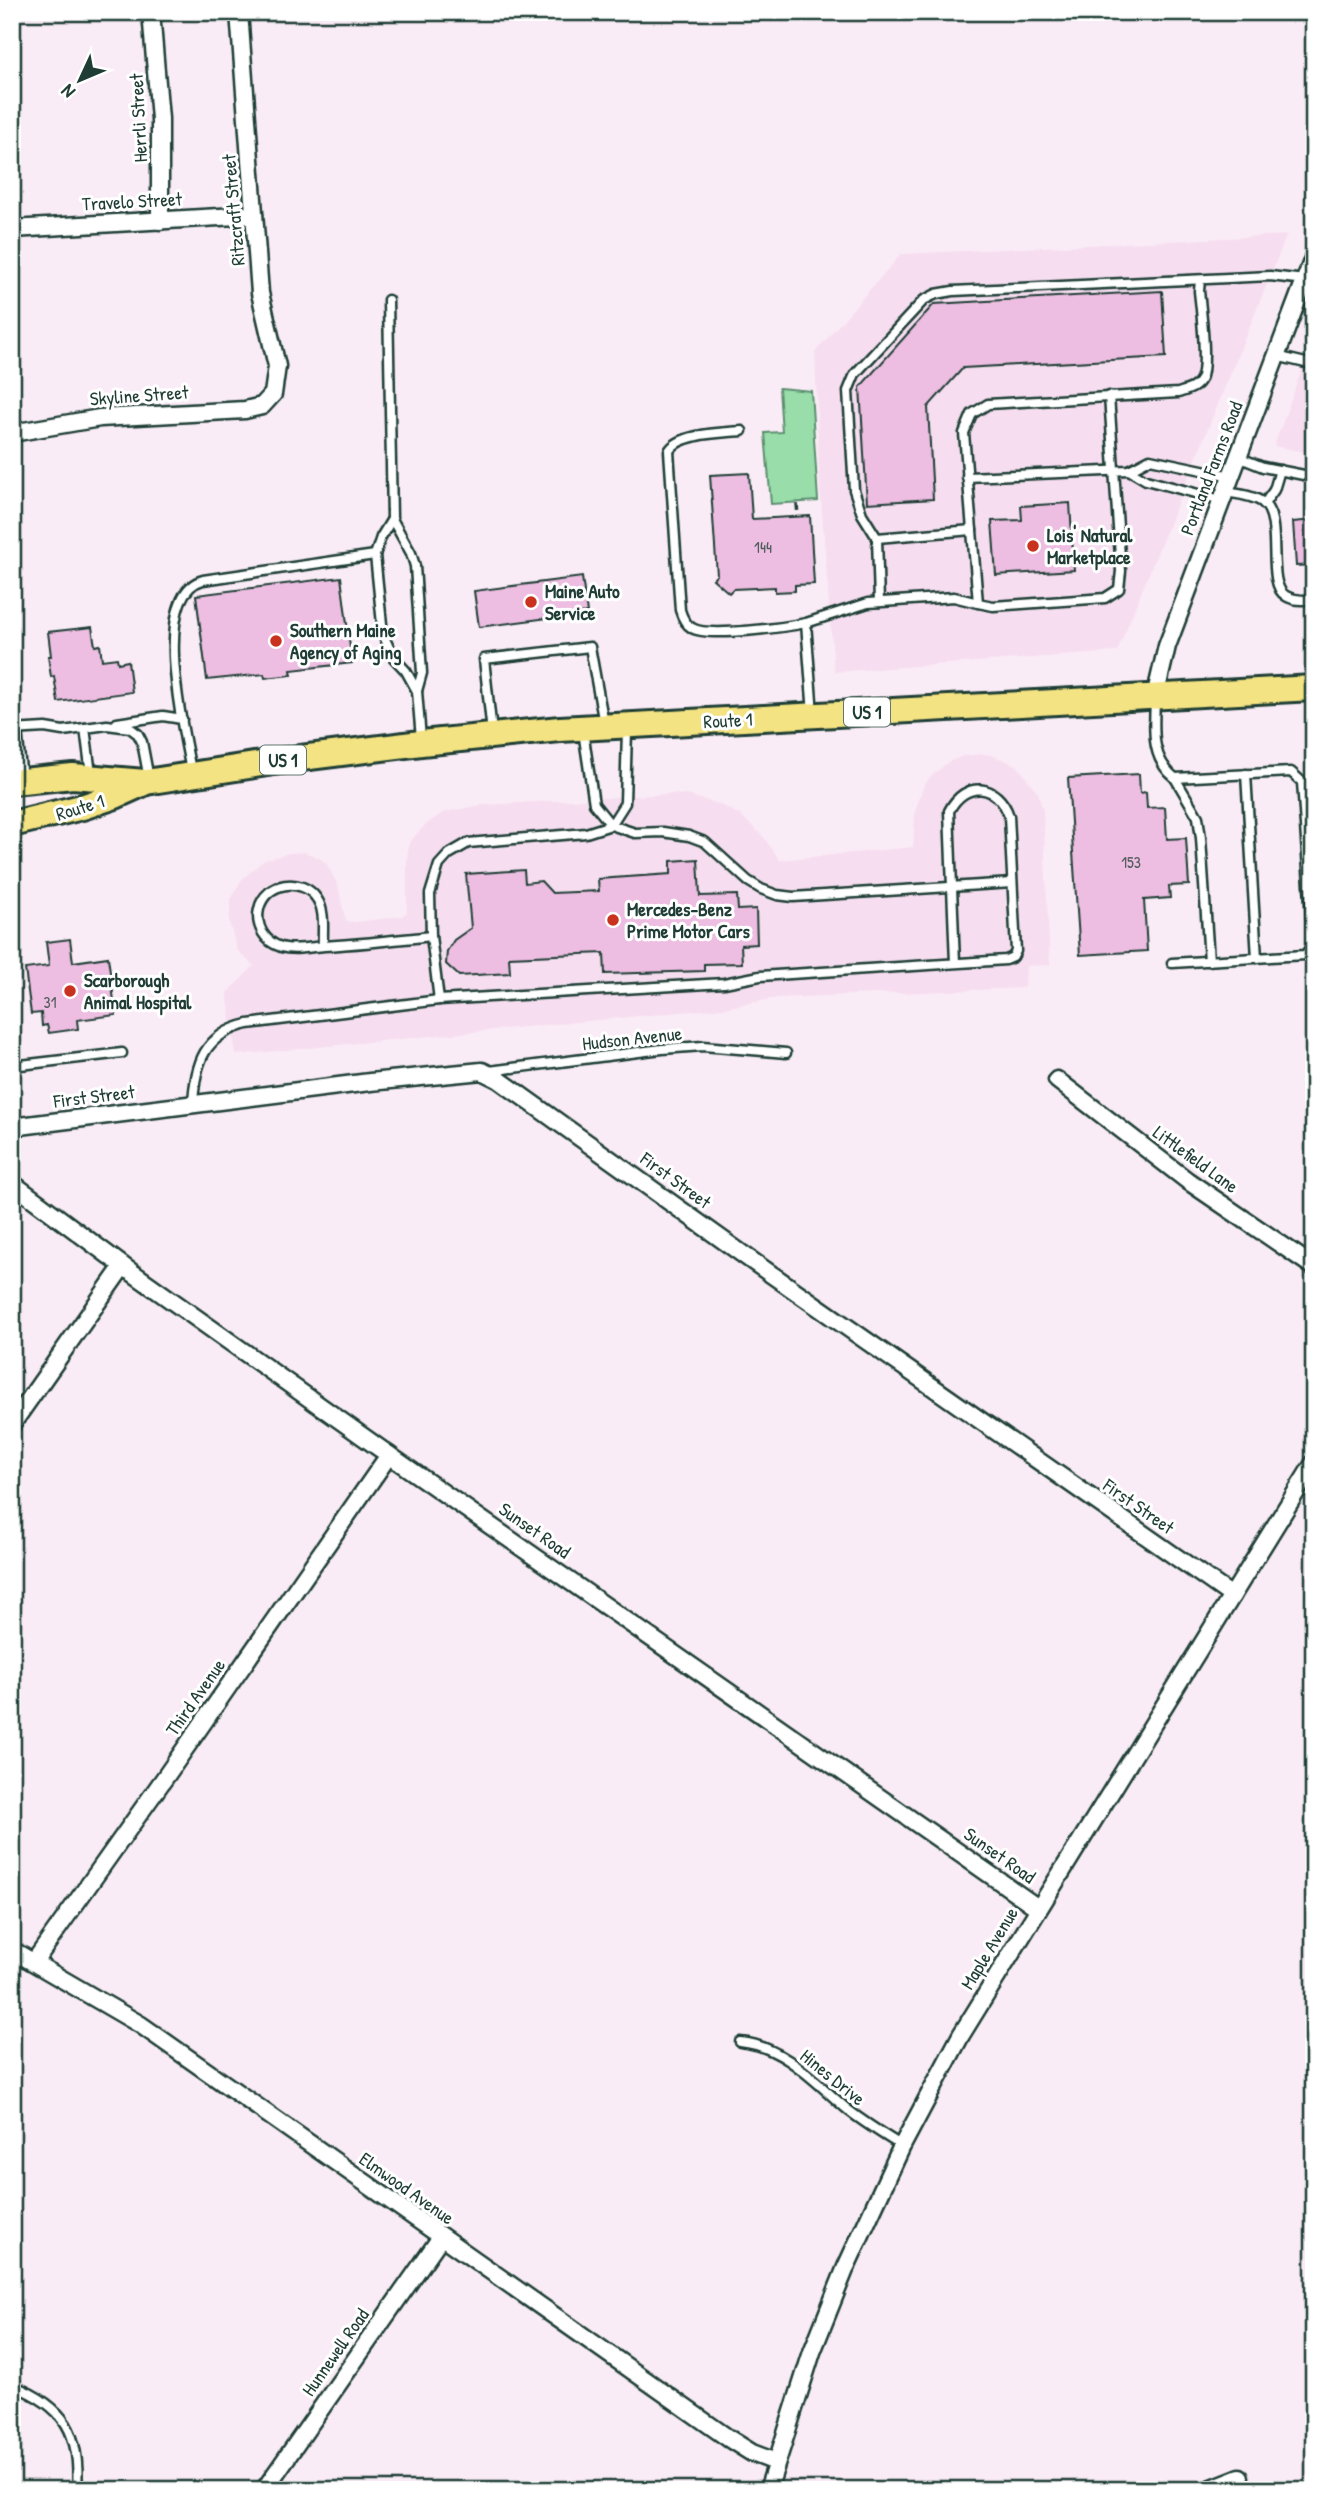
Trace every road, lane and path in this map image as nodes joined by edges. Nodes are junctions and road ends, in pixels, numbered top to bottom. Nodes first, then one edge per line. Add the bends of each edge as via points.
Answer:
1 (151, 12) edge
2 (239, 12) edge
3 (254, 215) junction
4 (160, 221) junction
5 (12, 229) edge
6 (1314, 256) edge
7 (1200, 280) junction
8 (1305, 280) junction
9 (388, 300) dead end
10 (1276, 356) junction
11 (1314, 365) edge
12 (1109, 396) junction
13 (268, 401) joint
14 (742, 431) dead end
15 (12, 433) edge
16 (1238, 457) junction
17 (1113, 470) junction
18 (1129, 470) junction
19 (1280, 470) junction
20 (1231, 476) junction
21 (967, 477) junction
22 (1314, 477) edge
23 (1223, 496) junction
24 (797, 503) dead end
25 (1264, 504) junction
26 (798, 516) dead end
27 (392, 519) junction
28 (972, 530) junction
29 (877, 538) junction
30 (375, 555) junction
31 (1314, 600) edge
32 (879, 603) junction
33 (978, 603) junction
34 (806, 623) junction
35 (1314, 688) edge
36 (417, 691) junction
37 (1155, 697) junction
38 (813, 715) junction
39 (182, 719) junction
40 (107, 725) junction
41 (13, 726) edge
42 (605, 727) junction
43 (85, 728) junction
44 (493, 736) junction
45 (421, 743) junction
46 (191, 774) junction
47 (1246, 774) junction
48 (92, 777) junction
49 (1175, 778) junction
50 (15, 781) edge
51 (148, 781) junction
52 (12, 824) edge
53 (611, 825) junction
54 (1013, 883) junction
55 (952, 886) junction
56 (431, 936) junction
57 (323, 946) junction
58 (1257, 958) junction
59 (1209, 961) junction
60 (955, 963) junction
61 (1172, 963) dead end
62 (439, 1000) junction
63 (122, 1053) dead end
64 (786, 1053) dead end
65 (12, 1066) edge
66 (482, 1072) junction
67 (1057, 1080) dead end
68 (193, 1104) junction
69 (12, 1127) edge
70 (12, 1183) edge
71 (123, 1266) junction
72 (1314, 1267) edge
73 (12, 1424) edge
74 (389, 1455) junction
75 (1314, 1463) edge
76 (1232, 1596) junction
77 (1038, 1908) junction
78 (12, 1950) edge
79 (34, 1962) junction
80 (740, 2042) dead end
81 (902, 2146) junction
82 (441, 2237) junction
83 (12, 2385) edge
84 (776, 2462) junction
85 (1240, 2477) dead end
86 (77, 2490) edge
87 (264, 2490) edge
88 (768, 2490) edge
89 (1207, 2490) edge

1 - 4 street, Herrli Street via 160,119
2 - 3 street, Ritzcraft Street
3 - 4 street, Travelo Street
3 - 13 street, Ritzcraft Street via 260,293 277,366
4 - 5 street, Travelo Street
6 - 8 street, Portland Farms Road
7 - 8 lane via 1270,276
7 - 12 lane via 1203,361 1199,382 1178,393
7 - 29 lane via 953,291 924,300 855,374 848,391 854,490
8 - 10 street, Portland Farms Road
9 - 27 lane
10 - 11 lane
10 - 16 street, Portland Farms Road
12 - 17 lane
12 - 21 lane via 981,407 965,425
13 - 15 street, Skyline Street via 246,410 100,418
14 - 34 lane via 683,439 669,452 683,619 692,628 708,632
16 - 19 lane
16 - 20 street, Portland Farms Road
17 - 18 lane
17 - 21 lane
17 - 33 lane via 1122,571 1119,589 1113,595 993,606
18 - 20 lane via 1150,459
18 - 23 lane via 1146,481
19 - 22 lane
19 - 25 lane
20 - 23 street, Portland Farms Road
21 - 28 lane
23 - 25 lane via 1253,498
23 - 37 street, Portland Farms Road via 1167,646
24 - 26 path
25 - 31 lane via 1271,521 1278,586 1286,596
27 - 30 lane
27 - 36 lane via 415,566 422,673
28 - 29 lane
28 - 33 lane
29 - 32 lane
30 - 36 lane via 383,634
30 - 39 lane via 194,583 183,594 175,618
32 - 33 lane via 954,597
32 - 34 lane
34 - 38 lane
35 - 37 main road, Route 1 / US 1
36 - 45 lane
37 - 38 main road, Route 1 / US 1
37 - 49 lane via 1156,750 1166,771
38 - 42 main road, Route 1 / US 1
39 - 40 lane via 163,716
39 - 46 lane
40 - 43 lane
40 - 51 lane via 130,728 138,734
41 - 43 lane via 63,731
41 - 50 street
42 - 44 main road, Route 1 / US 1
42 - 44 lane via 590,647 484,659
42 - 53 lane via 625,803
42 - 53 lane via 594,804
43 - 48 lane
44 - 45 main road, Route 1 / US 1
45 - 46 main road, Route 1 / US 1
46 - 51 main road, Route 1 / US 1
47 - 49 lane
47 - 58 lane
47 - 58 lane via 1291,772 1301,782 1313,944 1305,955
48 - 50 main road, Route 1 / US 1
48 - 51 main road, Route 1 / US 1
49 - 59 lane via 1200,827
51 - 52 main road, Route 1 / US 1 via 82,807
53 - 55 lane via 635,833 663,832 705,842 748,881 777,895
53 - 56 lane via 586,833 468,843 457,848 439,865 433,880
54 - 55 lane
54 - 55 lane via 1006,806 996,794 978,789 960,796 949,811
54 - 60 lane via 1013,957
55 - 60 lane
56 - 57 lane
56 - 62 lane
57 - 57 lane via 322,909 313,894 286,884 265,896 259,923 272,943 289,948
58 - 59 lane
59 - 61 lane
60 - 62 lane
62 - 68 lane via 233,1027 217,1035 200,1062
63 - 65 lane
64 - 66 lane, Hudson Avenue via 689,1047
66 - 68 street, First Street
66 - 76 street, First Street
67 - 72 street, Littlefield Lane via 1188,1181
68 - 69 street, First Street
70 - 71 street, Sunset Road
71 - 73 street
71 - 74 street, Sunset Road
74 - 77 street, Sunset Road
74 - 79 street, Third Avenue
75 - 76 street, Maple Avenue
76 - 77 street, Maple Avenue
77 - 81 street, Maple Avenue via 961,2035
78 - 79 street, Elmwood Avenue
79 - 82 street, Elmwood Avenue via 141,2025
80 - 81 lane, Hines Drive via 777,2052 864,2122
81 - 84 street, Maple Avenue via 812,2352
82 - 84 street, Elmwood Avenue via 729,2438
82 - 87 street, Hunnewell Road
83 - 86 lane via 44,2399 66,2422 78,2463
84 - 88 street, Maple Avenue
85 - 89 street

